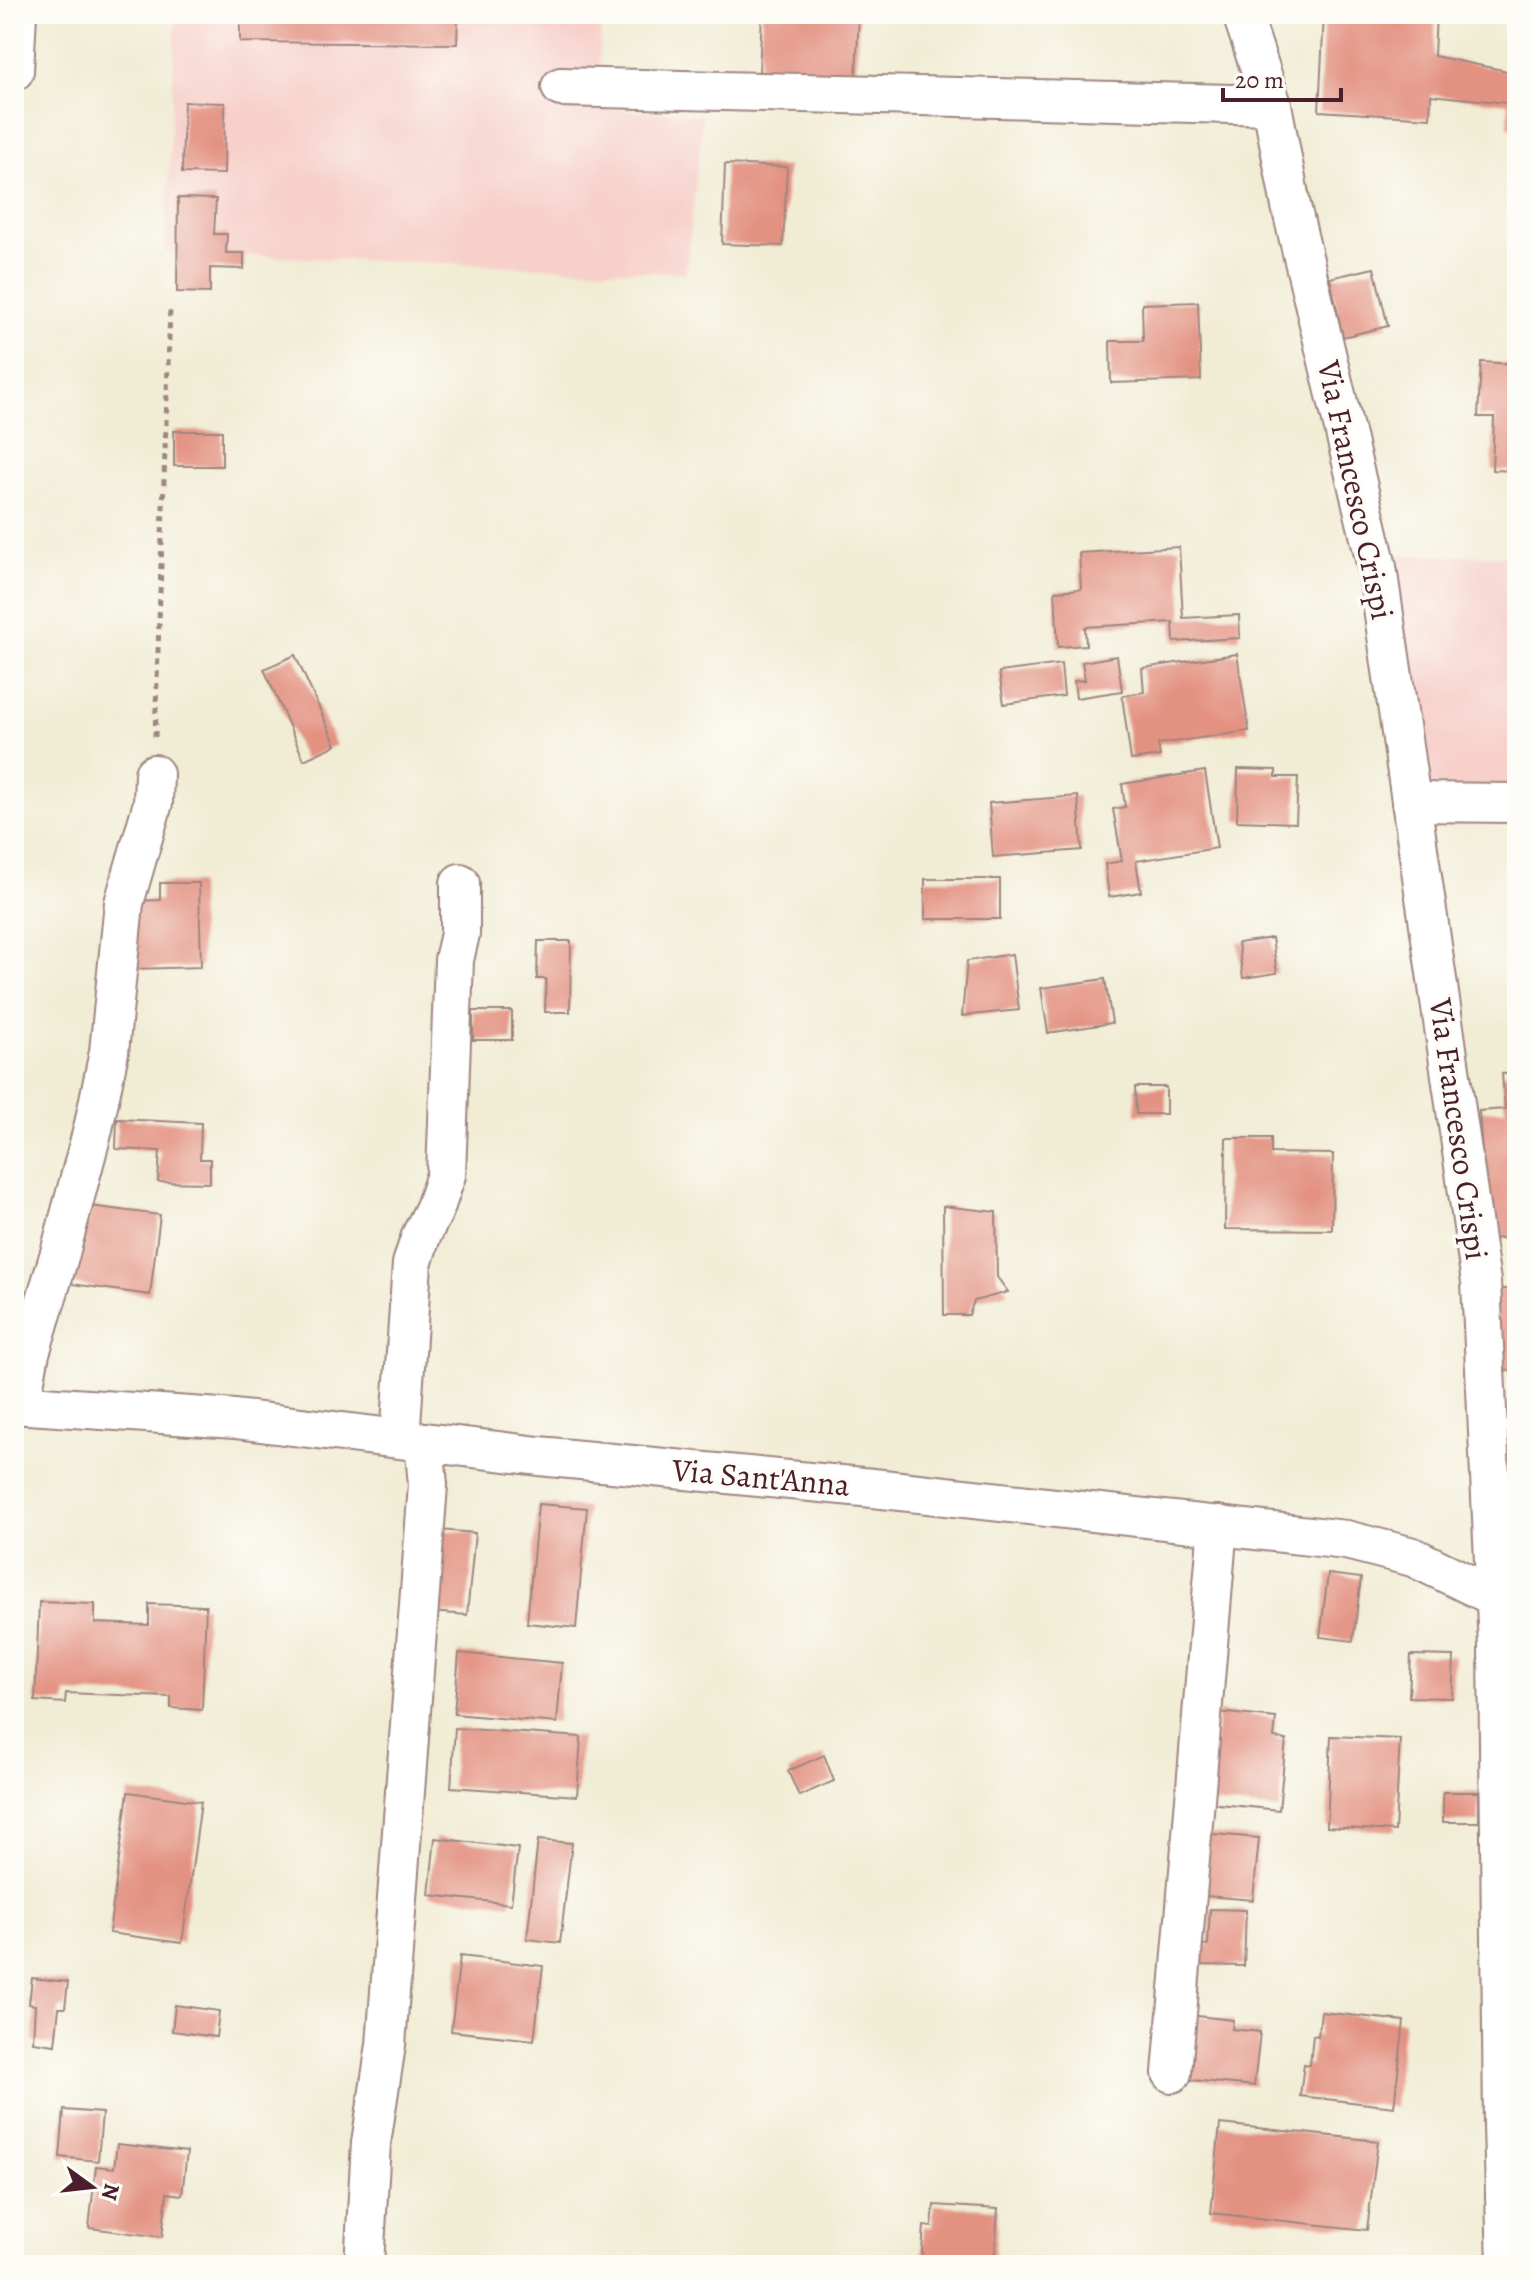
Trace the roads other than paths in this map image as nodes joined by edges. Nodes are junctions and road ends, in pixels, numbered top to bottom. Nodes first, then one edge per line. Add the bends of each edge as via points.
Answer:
1 (17, 14) edge
2 (1242, 14) edge
3 (14, 71) edge
4 (561, 87) dead end
5 (1272, 105) junction
6 (154, 774) road end
7 (1411, 802) junction
8 (1517, 803) edge
9 (460, 883) dead end
10 (17, 1404) edge
11 (412, 1441) junction
12 (1218, 1525) junction
13 (1497, 1598) junction
14 (1508, 1647) edge
15 (1172, 2073) dead end
16 (364, 2265) edge
17 (1507, 2265) edge

1 - 3 street
2 - 5 street, Via Francesco Crispi
4 - 5 street
5 - 7 street, Via Francesco Crispi via 1377,567
6 - 10 street via 153,803 124,903 109,1052 93,1129
7 - 8 street
7 - 13 street, Via Francesco Crispi via 1481,1282
9 - 11 street via 446,1175 412,1264 402,1389
10 - 11 street, Via Sant'Anna via 235,1419
11 - 12 street, Via Sant'Anna
11 - 16 street via 428,1485
12 - 13 street, Via Sant'Anna via 1360,1543 1413,1557
12 - 15 street
13 - 14 street, Via Francesco Crispi
14 - 17 street, Via Francesco Crispi via 1503,2125

